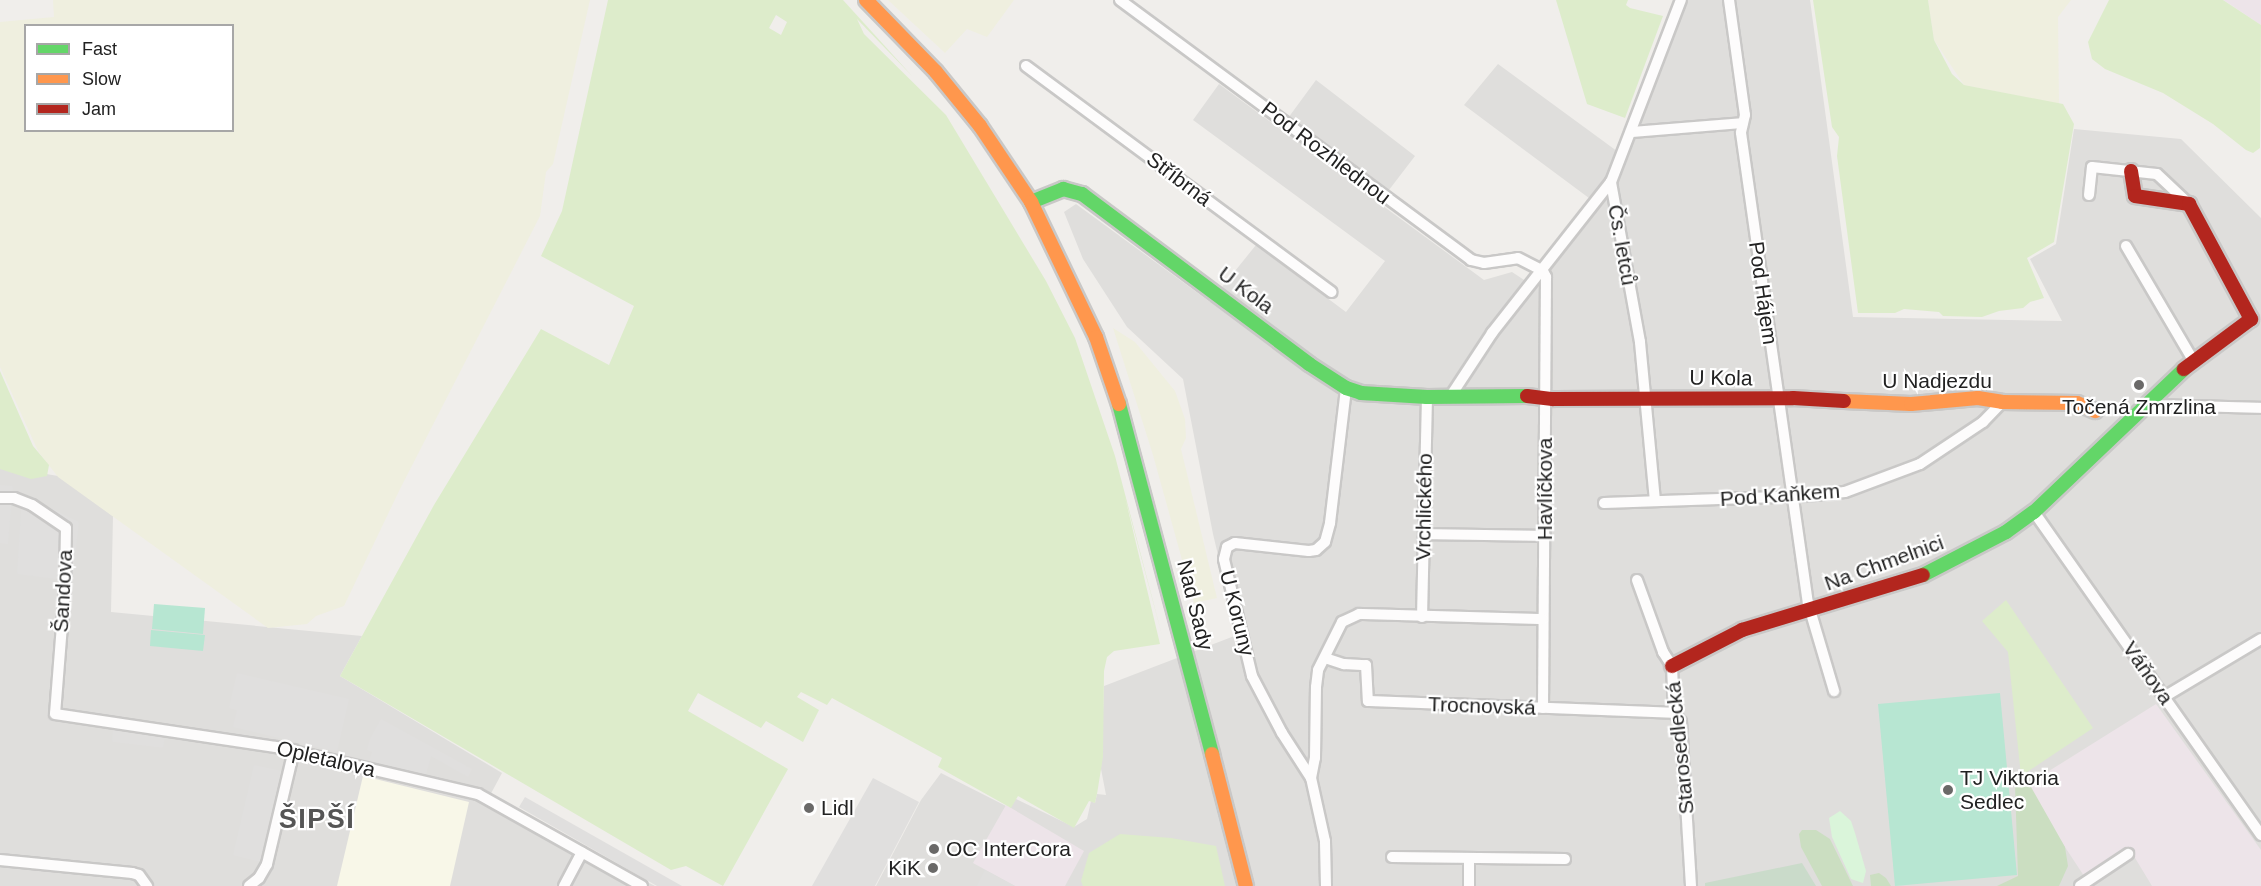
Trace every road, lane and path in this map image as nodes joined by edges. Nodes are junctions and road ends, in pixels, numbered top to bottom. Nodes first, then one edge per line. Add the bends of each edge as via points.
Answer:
1 (866, 0) edge
2 (1120, 0) edge
3 (1681, 0) edge
4 (1729, 0) edge
5 (1026, 66) dead end
6 (1743, 123) junction
7 (1631, 132) junction
8 (2131, 171) junction
9 (1611, 182) junction
10 (2089, 195) dead end
11 (1031, 202) junction
12 (2189, 204) junction
13 (2126, 246) dead end
14 (1543, 271) junction
15 (1331, 292) dead end
16 (2194, 362) junction
17 (1346, 388) junction
18 (1427, 397) junction
19 (1450, 397) junction
20 (1545, 397) junction
21 (1646, 398) junction
22 (1777, 400) junction
23 (2002, 402) junction
24 (2148, 405) junction
25 (2261, 408) edge
26 (2095, 411) dead end
27 (1792, 496) junction
28 (0, 498) edge
29 (1655, 501) junction
30 (1604, 503) dead end
31 (2034, 512) junction
32 (1424, 534) junction
33 (1545, 536) junction
34 (1637, 580) dead end
35 (1811, 610) junction
36 (1422, 617) junction
37 (1543, 620) junction
38 (2261, 639) edge
39 (1325, 658) junction
40 (1672, 666) junction
41 (1834, 691) dead end
42 (2164, 697) junction
43 (1543, 708) junction
44 (1674, 713) junction
45 (55, 714) joint
46 (294, 750) junction
47 (1311, 778) junction
48 (2261, 835) edge
49 (582, 852) junction
50 (2128, 854) dead end
51 (1392, 857) dead end
52 (1469, 858) junction
53 (1565, 859) dead end
54 (0, 860) edge
55 (2095, 882) edge
56 (147, 886) edge
57 (249, 886) edge
58 (564, 886) edge
59 (642, 886) edge
60 (1246, 886) edge
61 (1326, 886) edge
62 (1469, 886) edge
63 (1691, 886) edge
64 (2080, 886) edge

1 - 11 street, Nad Sady via 958,99
2 - 14 street, Pod Rozhlednou via 1471,260 1484,263 1518,258
3 - 7 street, Čs. letců
4 - 6 street, Pod Hájem
5 - 15 street, Stříbrná
6 - 7 street
6 - 22 street, Pod Hájem
7 - 9 street, Čs. letců
8 - 10 street, Na Chmelnici via 2092,167
8 - 12 street, Na Chmelnici via 2157,174
8 - 12 street via 2134,196
9 - 14 street
9 - 21 street, Čs. letců via 1640,342
11 - 17 street, U Kola via 1063,189 1082,194
11 - 60 street, Nad Sady via 1096,337 1125,423
12 - 16 street, Na Chmelnici via 2251,319
13 - 16 street
14 - 19 street via 1492,333
14 - 20 street, Havlíčkova
16 - 24 street, Na Chmelnici via 2173,377
17 - 18 street, U Kola via 1379,395
17 - 47 street, U Koruny via 1325,542 1309,551 1235,543 1227,547 1224,559 1252,676
18 - 19 street, U Kola
18 - 32 street, Vrchlického
19 - 20 street, U Kola
20 - 21 street, U Kola
20 - 33 street, Havlíčkova
21 - 22 street, U Kola
21 - 29 street, Čs. letců
22 - 23 street, U Nadjezdu via 1911,404 1978,398
22 - 27 street, Pod Hájem
23 - 26 street, U Nadjezdu via 2077,403
23 - 27 street, Pod Kaňkem via 1983,422 1912,467 1845,492
24 - 25 street
24 - 31 street, Na Chmelnici
27 - 29 street, Pod Kaňkem
27 - 35 street, Pod Hájem
28 - 45 street, Šandova via 32,505 66,528
29 - 30 street, Pod Kaňkem
31 - 35 street, Na Chmelnici via 1947,565 1912,580
31 - 42 street, Váňova
32 - 33 street
32 - 36 street, Vrchlického
33 - 37 street, Havlíčkova
34 - 40 street, Starosedlecká via 1663,652
35 - 40 street, Na Chmelnici via 1742,630
35 - 41 street, Pod Hájem
36 - 37 street
36 - 39 street, U Koruny via 1359,614 1347,618 1338,627
37 - 43 street, Havlíčkova
38 - 42 street
39 - 43 street, Trocnovská via 1365,665 1368,701
39 - 47 street, U Koruny via 1318,670 1316,687
40 - 44 street, Starosedlecká
42 - 48 street, Váňova
43 - 44 street, Trocnovská
44 - 63 street, Starosedlecká via 1681,722
45 - 46 street, Opletalova
46 - 49 street, Opletalova via 478,794
46 - 57 street via 267,864
47 - 61 street, U Koruny via 1325,842
49 - 58 street
49 - 59 street, Opletalova
50 - 55 street
51 - 52 street
52 - 53 street
52 - 62 street
54 - 56 street via 132,873 139,875
55 - 64 street

